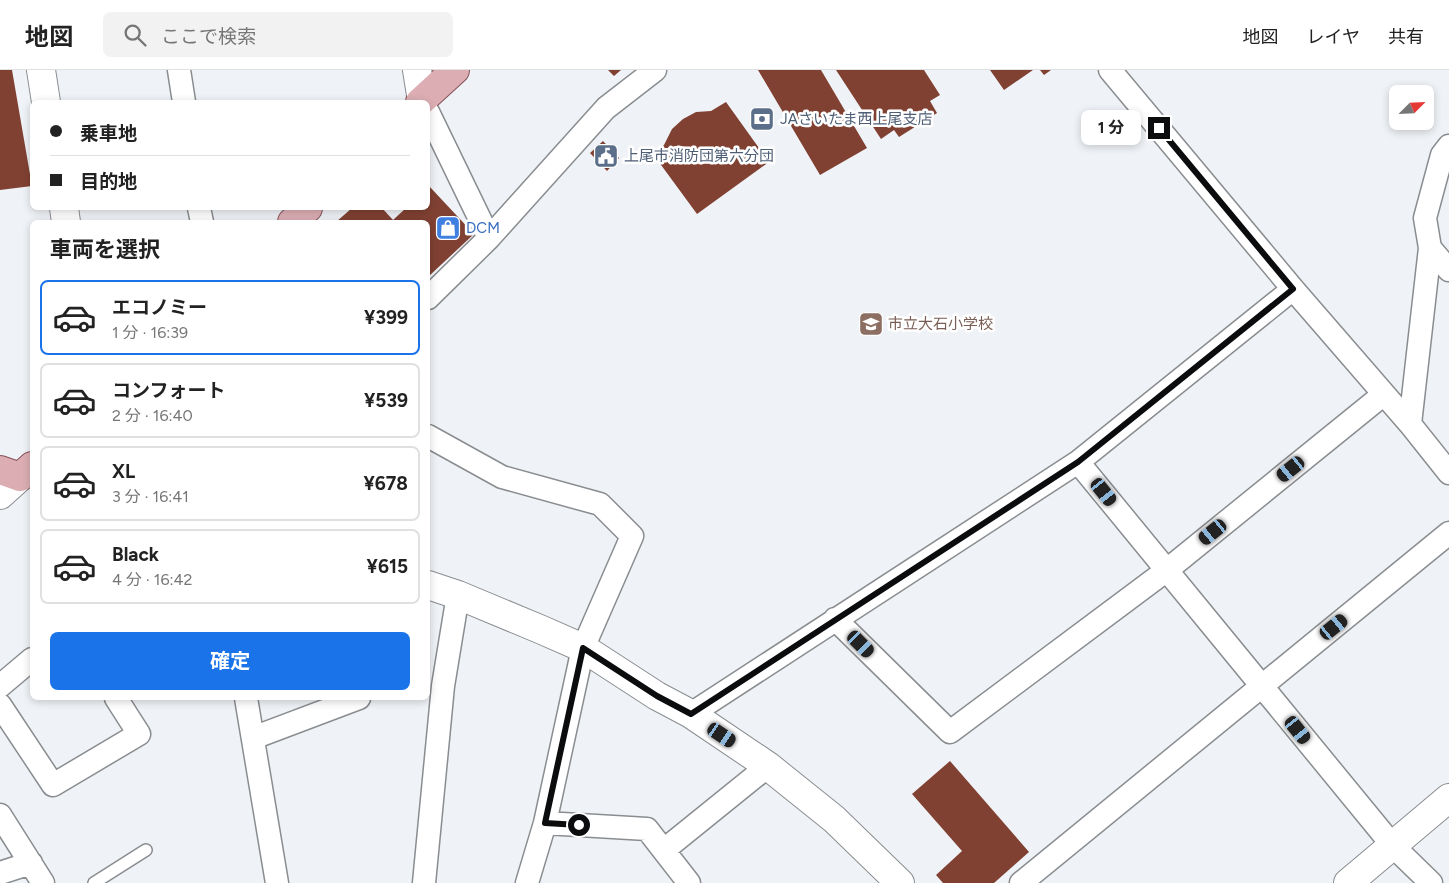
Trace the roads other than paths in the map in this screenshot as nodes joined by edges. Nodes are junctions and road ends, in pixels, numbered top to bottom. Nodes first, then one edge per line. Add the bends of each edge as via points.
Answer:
1 (41, 70) edge
2 (179, 70) edge
3 (417, 70) edge
4 (455, 70) edge
5 (655, 70) edge
6 (1110, 70) edge
7 (46, 100) edge
8 (184, 100) edge
9 (422, 100) edge
10 (428, 100) edge
11 (430, 119) edge
12 (1449, 146) edge
13 (306, 210) edge
14 (294, 220) edge
15 (489, 238) junction
16 (1430, 248) junction
17 (1449, 270) edge
18 (1293, 289) junction
19 (430, 296) edge
20 (1384, 394) junction
21 (1410, 424) junction
22 (430, 437) edge
23 (1078, 462) junction
24 (21, 473) edge
25 (1449, 473) edge
26 (0, 495) edge
27 (1449, 533) edge
28 (1167, 570) junction
29 (430, 586) edge
30 (458, 595) junction
31 (835, 619) junction
32 (583, 648) junction
33 (30, 660) edge
34 (3, 678) edge
35 (435, 684) edge
36 (1262, 686) junction
37 (117, 700) edge
38 (246, 700) edge
39 (354, 700) edge
40 (0, 705) edge
41 (691, 714) junction
42 (253, 738) junction
43 (768, 766) junction
44 (1449, 798) edge
45 (0, 815) edge
46 (545, 823) junction
47 (1393, 846) junction
48 (146, 850) dead end
49 (664, 850) junction
50 (31, 863) junction
51 (0, 873) edge
52 (43, 883) edge
53 (94, 883) edge
54 (277, 883) edge
55 (424, 883) edge
56 (527, 883) edge
57 (689, 883) edge
58 (900, 883) edge
59 (1021, 883) edge
60 (1348, 883) edge
61 (1431, 883) edge

1 - 7 street
2 - 8 street
3 - 9 street
4 - 10 main road
5 - 15 street via 606,108
6 - 18 street
11 - 15 street
12 - 16 street via 1442,155 1425,218
13 - 14 main road
15 - 19 street
16 - 17 street
16 - 21 street
18 - 20 street
18 - 23 street
20 - 21 street
20 - 28 street
21 - 25 street
22 - 32 street via 502,477 600,504 632,536
23 - 28 street
23 - 31 street
24 - 26 street
27 - 36 street
28 - 31 street via 950,732
28 - 36 street
29 - 30 street
30 - 32 street
30 - 35 street
31 - 41 street
32 - 41 street
32 - 46 street
33 - 34 street
35 - 55 street
36 - 47 street
36 - 59 street
37 - 40 street via 139,734 53,785
38 - 42 street
39 - 42 street
41 - 43 street
42 - 54 street
43 - 49 street
43 - 58 street via 834,819
44 - 47 street
45 - 50 street
46 - 49 street via 647,829
46 - 56 street
47 - 60 street
47 - 61 street
48 - 53 lane
49 - 57 street
50 - 51 street
50 - 52 street

